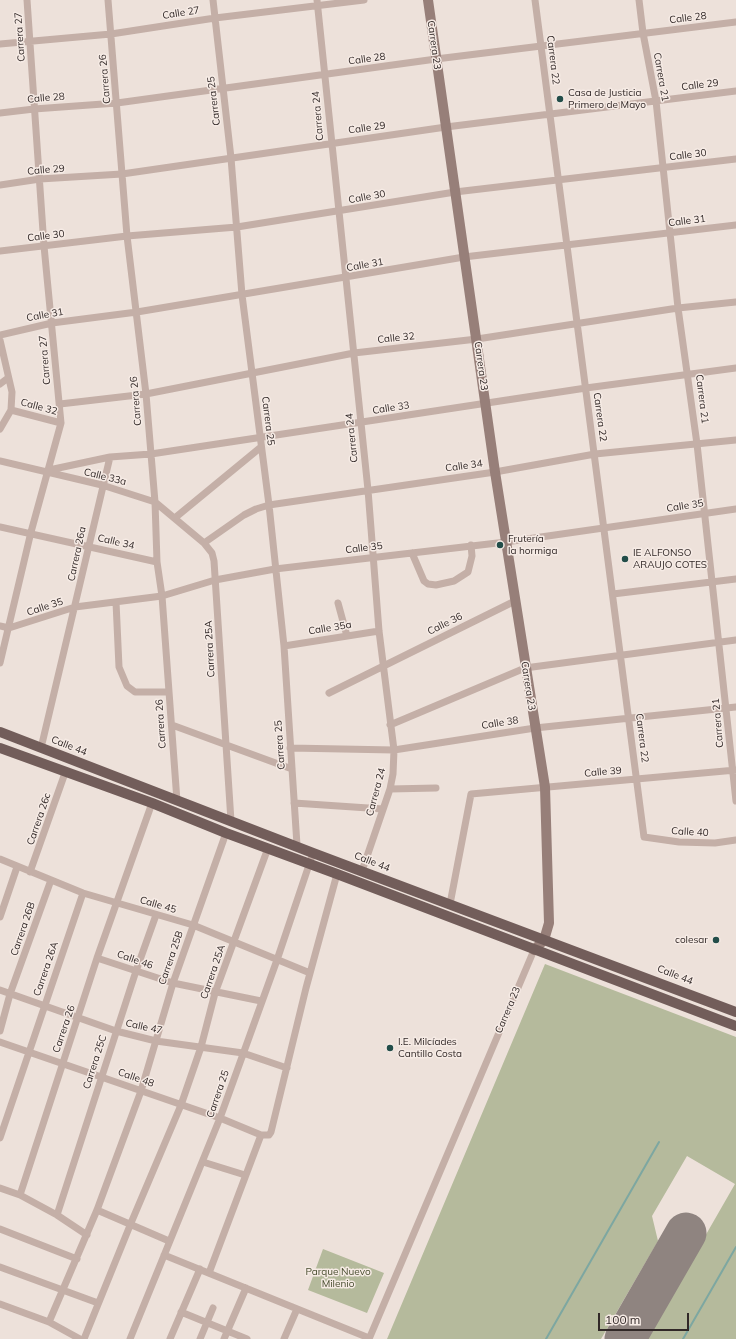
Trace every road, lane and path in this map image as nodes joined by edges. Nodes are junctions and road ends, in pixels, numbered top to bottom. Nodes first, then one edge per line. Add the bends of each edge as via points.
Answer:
1 (27, 0) edge
2 (108, 0) edge
3 (213, 0) edge
4 (364, 0) edge
5 (428, 0) edge
6 (535, 0) edge
7 (640, 0) edge
8 (317, 2) edge
9 (215, 18) junction
10 (736, 22) edge
11 (643, 33) junction
12 (111, 34) junction
13 (31, 42) junction
14 (0, 44) edge
15 (541, 46) junction
16 (436, 59) junction
17 (324, 75) junction
18 (223, 88) junction
19 (736, 91) edge
20 (656, 101) junction
21 (117, 103) junction
22 (34, 109) junction
23 (0, 113) edge
24 (550, 114) junction
25 (446, 127) junction
26 (331, 143) junction
27 (231, 158) junction
28 (736, 159) edge
29 (663, 168) junction
30 (122, 174) junction
31 (40, 179) junction
32 (559, 179) junction
33 (0, 185) edge
34 (455, 192) junction
35 (338, 212) junction
36 (736, 225) edge
37 (237, 227) junction
38 (671, 233) junction
39 (127, 236) junction
40 (567, 245) junction
41 (44, 246) junction
42 (0, 251) edge
43 (464, 257) junction
44 (346, 278) junction
45 (242, 295) junction
46 (736, 302) edge
47 (678, 308) junction
48 (137, 312) junction
49 (52, 323) junction
50 (578, 324) junction
51 (0, 335) edge
52 (477, 339) junction
53 (0, 340) edge
54 (354, 353) junction
55 (736, 368) edge
56 (252, 374) junction
57 (689, 374) junction
58 (8, 378) junction
59 (0, 384) edge
60 (586, 388) junction
61 (146, 394) junction
62 (486, 403) junction
63 (60, 404) junction
64 (11, 410) junction
65 (61, 423) junction
66 (360, 423) junction
67 (0, 429) edge
68 (260, 438) junction
69 (736, 440) edge
70 (697, 444) junction
71 (261, 447) junction
72 (151, 454) junction
73 (595, 454) junction
74 (110, 457) junction
75 (0, 462) edge
76 (49, 472) junction
77 (495, 472) junction
78 (102, 485) junction
79 (368, 490) junction
80 (155, 502) junction
81 (269, 505) junction
82 (736, 509) edge
83 (705, 513) junction
84 (176, 517) junction
85 (0, 526) edge
86 (605, 529) junction
87 (31, 532) junction
88 (506, 542) junction
89 (204, 543) junction
90 (471, 545) junction
91 (89, 546) junction
92 (412, 553) junction
93 (373, 557) junction
94 (157, 562) junction
95 (275, 569) junction
96 (736, 579) edge
97 (216, 580) junction
98 (713, 581) junction
99 (613, 594) junction
100 (162, 596) junction
101 (515, 601) junction
102 (116, 602) junction
103 (338, 603) dead end
104 (75, 607) junction
105 (0, 626) edge
106 (9, 628) junction
107 (379, 630) junction
108 (346, 636) junction
109 (736, 640) edge
110 (719, 643) junction
111 (284, 646) junction
112 (621, 655) junction
113 (0, 663) edge
114 (383, 666) junction
115 (525, 668) junction
116 (169, 692) junction
117 (330, 693) dead end
118 (736, 707) edge
119 (727, 708) junction
120 (630, 718) junction
121 (172, 725) junction
122 (390, 725) junction
123 (535, 728) junction
124 (0, 732) edge
125 (225, 745) junction
126 (0, 748) edge
127 (41, 748) junction
128 (290, 748) junction
129 (394, 750) junction
130 (292, 769) junction
131 (734, 770) edge
132 (66, 773) junction
133 (638, 779) junction
134 (545, 787) junction
135 (436, 788) dead end
136 (390, 789) junction
137 (177, 800) junction
138 (736, 801) edge
139 (152, 803) junction
140 (294, 803) junction
141 (383, 809) junction
142 (231, 821) junction
143 (226, 833) junction
144 (644, 837) joint
145 (736, 840) edge
146 (297, 845) junction
147 (268, 848) junction
148 (313, 853) junction
149 (0, 859) edge
150 (309, 864) junction
151 (17, 867) junction
152 (362, 871) junction
153 (30, 872) junction
154 (337, 874) junction
155 (51, 880) junction
156 (83, 893) junction
157 (116, 903) junction
158 (450, 904) junction
159 (156, 915) junction
160 (0, 917) edge
161 (193, 925) junction
162 (544, 940) junction
163 (234, 941) junction
164 (534, 950) junction
165 (97, 958) junction
166 (277, 960) junction
167 (136, 971) junction
168 (310, 973) junction
169 (173, 983) junction
170 (0, 990) edge
171 (215, 993) junction
172 (10, 994) junction
173 (261, 1001) junction
174 (44, 1006) junction
175 (736, 1012) edge
176 (79, 1017) junction
177 (736, 1026) edge
178 (0, 1031) edge
179 (116, 1031) junction
180 (156, 1041) junction
181 (0, 1042) edge
182 (201, 1047) junction
183 (30, 1052) junction
184 (243, 1053) junction
185 (62, 1063) junction
186 (287, 1068) junction
187 (101, 1077) junction
188 (141, 1091) junction
189 (181, 1105) junction
190 (220, 1118) junction
191 (263, 1135) junction
192 (0, 1138) edge
193 (203, 1162) junction
194 (245, 1175) junction
195 (0, 1188) edge
196 (20, 1195) junction
197 (97, 1210) junction
198 (57, 1215) junction
199 (131, 1223) junction
200 (0, 1230) edge
201 (87, 1235) junction
202 (169, 1241) junction
203 (164, 1255) junction
204 (77, 1259) junction
205 (0, 1267) edge
206 (200, 1269) junction
207 (209, 1273) junction
208 (246, 1288) junction
209 (62, 1290) junction
210 (98, 1303) junction
211 (0, 1304) edge
212 (213, 1308) dead end
213 (297, 1309) junction
214 (181, 1312) junction
215 (50, 1322) junction
216 (206, 1323) junction
217 (227, 1331) junction
218 (354, 1332) junction
219 (80, 1339) edge
220 (84, 1339) edge
221 (130, 1339) edge
222 (170, 1339) edge
223 (200, 1339) edge
224 (224, 1339) edge
225 (247, 1339) edge
226 (284, 1339) edge
227 (350, 1339) edge
228 (369, 1339) edge

1 - 13 street, Carrera 27
2 - 12 street, Carrera 26
3 - 9 street, Carrera 25
4 - 8 street, Calle 27
5 - 16 street, Carrera 23
6 - 15 street, Carrera 22
7 - 11 street, Carrera 21
8 - 9 street, Calle 27
8 - 17 street, Carrera 24
9 - 12 street, Calle 27
9 - 18 street, Carrera 25
10 - 11 street, Calle 28
11 - 15 street, Calle 28
11 - 20 street, Carrera 21
12 - 13 street, Calle 27
12 - 21 street, Carrera 26
13 - 14 street, Calle 27
13 - 22 street, Carrera 27
15 - 16 street, Calle 28
15 - 24 street, Carrera 22
16 - 17 street, Calle 28
16 - 25 street, Carrera 23
17 - 18 street, Calle 28
17 - 26 street, Carrera 24
18 - 21 street, Calle 28
18 - 27 street, Carrera 25
19 - 20 street, Calle 29
20 - 24 street, Calle 29
20 - 29 street, Carrera 21
21 - 22 street, Calle 28
21 - 30 street, Carrera 26
22 - 23 street, Calle 28
22 - 31 street, Carrera 27
24 - 25 street, Calle 29
24 - 32 street, Carrera 22
25 - 26 street, Calle 29
25 - 34 street, Carrera 23
26 - 27 street, Calle 29
26 - 35 street, Carrera 24
27 - 30 street, Calle 29
27 - 37 street, Carrera 25
28 - 29 street, Calle 30
29 - 32 street, Calle 30
29 - 38 street, Carrera 21
30 - 31 street, Calle 29
30 - 39 street, Carrera 26
31 - 33 street, Calle 29
31 - 41 street, Carrera 27
32 - 34 street, Calle 30
32 - 40 street, Carrera 22
34 - 35 street, Calle 30
34 - 43 street, Carrera 23
35 - 37 street, Calle 30
35 - 44 street, Carrera 24
36 - 38 street, Calle 31
37 - 39 street, Calle 30
37 - 45 street, Carrera 25
38 - 40 street, Calle 31
38 - 47 street, Carrera 21
39 - 41 street, Calle 30
39 - 48 street, Carrera 26
40 - 43 street, Calle 31
40 - 50 street, Carrera 22
41 - 42 street, Calle 30
41 - 49 street, Carrera 27
43 - 44 street, Calle 31
43 - 52 street, Carrera 23
44 - 45 street, Calle 31
44 - 54 street, Carrera 24
45 - 48 street, Calle 31
45 - 56 street, Carrera 25
46 - 47 street, Calle 32
47 - 50 street, Calle 32
47 - 57 street, Carrera 21
48 - 49 street, Calle 31
48 - 61 street, Carrera 26
49 - 51 street, Calle 31
49 - 63 street, Carrera 27
50 - 52 street, Calle 32
50 - 60 street, Carrera 22
52 - 54 street, Calle 32
52 - 62 street, Carrera 23
53 - 58 street
54 - 56 street, Calle 32
54 - 66 street, Carrera 24
55 - 57 street, Calle 33
56 - 61 street, Calle 32
56 - 68 street, Carrera 25
57 - 60 street, Calle 33
57 - 70 street, Carrera 21
58 - 59 street
58 - 64 street via 12,392
60 - 62 street, Calle 33
60 - 73 street, Carrera 22
61 - 63 street, Calle 32
61 - 72 street, Carrera 26
62 - 66 street, Calle 33
62 - 77 street, Carrera 23
63 - 65 street, Carrera 27
64 - 65 street, Calle 32
64 - 67 street
65 - 76 street, Carrera 27
66 - 68 street, Calle 33
66 - 79 street, Carrera 24
68 - 71 street, Carrera 25
68 - 72 street, Calle 33
69 - 70 street, Calle 34
70 - 73 street, Calle 34
70 - 83 street, Carrera 21
71 - 81 street, Carrera 25
71 - 84 street
72 - 74 street, Calle 33
72 - 80 street, Carrera 26
73 - 77 street, Calle 34
73 - 86 street, Carrera 22
74 - 76 street, Calle 33
74 - 78 street, Carrera 26a
75 - 76 street, Calle 33
76 - 78 street, Calle 33a
76 - 87 street, Carrera 27
77 - 79 street, Calle 34
77 - 88 street, Carrera 23
78 - 80 street, Calle 33a
78 - 91 street, Carrera 26a
79 - 81 street, Calle 34
79 - 93 street, Carrera 24
80 - 84 street, Carrera 25A
80 - 94 street, Carrera 26
81 - 89 street, Calle 34 via 244,515
81 - 95 street, Carrera 25
82 - 83 street, Calle 35
83 - 86 street, Calle 35
83 - 98 street, Carrera 21
84 - 89 street, Carrera 25A
85 - 87 street, Calle 34
86 - 88 street, Calle 35
86 - 99 street, Carrera 22
87 - 91 street, Calle 34
87 - 106 street, Carrera 27
88 - 90 street, Calle 35
88 - 101 street, Carrera 23
89 - 97 street, Carrera 25A via 212,553
90 - 92 street, Calle 35
90 - 92 street via 472,556 468,572 454,581 436,585 424,581
91 - 94 street, Calle 34
91 - 104 street, Carrera 26a
92 - 93 street, Calle 35
93 - 95 street, Calle 35
93 - 107 street, Carrera 24
94 - 100 street, Carrera 26
95 - 97 street, Calle 35
95 - 111 street, Carrera 25
96 - 98 street
97 - 100 street, Calle 35
97 - 125 street, Carrera 25A
98 - 99 street
98 - 110 street, Carrera 21
99 - 112 street, Carrera 22
100 - 102 street, Calle 35
100 - 116 street, Carrera 26
101 - 114 street, Calle 36
101 - 115 street, Carrera 23
102 - 104 street, Calle 35
102 - 116 street via 119,667 127,686 135,692
103 - 108 street
104 - 106 street, Calle 35
104 - 127 street, Carrera 26a
105 - 106 street
106 - 113 street, Carrera 27
107 - 108 street, Calle 35a
107 - 114 street, Carrera 24
108 - 111 street, Calle 35a
109 - 110 street
110 - 112 street
110 - 119 street, Carrera 21
111 - 128 street, Carrera 25
112 - 115 street
112 - 120 street, Carrera 22
114 - 117 street, Calle 36
114 - 122 street, Carrera 24
115 - 122 street
115 - 123 street, Carrera 23
116 - 121 street, Carrera 26
118 - 119 street, Calle 38
119 - 120 street, Calle 38
119 - 131 street, Carrera 21
120 - 123 street, Calle 38
120 - 133 street, Carrera 22
121 - 125 street
121 - 137 street, Carrera 26
122 - 129 street, Carrera 24
123 - 129 street, Calle 38
123 - 134 street, Carrera 23
124 - 127 main road, Calle 44
125 - 130 street
125 - 142 street, Carrera 25A
126 - 132 main road
127 - 137 main road, Calle 44
128 - 129 street, Calle 38
128 - 130 street, Carrera 25
129 - 136 street, Carrera 24
130 - 140 street, Carrera 25
131 - 133 street, Calle 39
131 - 138 street, Carrera 21
132 - 139 main road
132 - 153 street, Carrera 26c
133 - 134 street, Calle 39
133 - 144 street, Carrera 22
134 - 158 street, Calle 39 via 472,794
134 - 162 street, Carrera 23 via 549,923
135 - 136 street
136 - 141 street, Carrera 24
137 - 142 main road, Calle 44
139 - 143 main road
139 - 157 street, Carrera 26
140 - 141 street
140 - 146 street, Carrera 25
141 - 152 street, Carrera 24
142 - 146 main road, Calle 44
143 - 147 main road
143 - 161 street, Carrera 25B
144 - 145 street, Calle 40 via 679,842 715,843
146 - 148 main road, Calle 44
147 - 150 main road
147 - 163 street, Carrera 25A
148 - 150 street, Carrera 25
148 - 152 main road, Calle 44
149 - 151 street, Calle 45
150 - 154 main road
150 - 166 street, Carrera 25
151 - 153 street, Calle 45
151 - 160 street
152 - 158 main road, Calle 44
153 - 155 street, Calle 45
154 - 164 main road
154 - 168 street
155 - 156 street, Calle 45
155 - 172 street, Carrera 26B
156 - 157 street, Calle 45
156 - 174 street, Carrera 26A
157 - 159 street, Calle 45
157 - 165 street, Carrera 26
158 - 162 main road, Calle 44
159 - 161 street, Calle 45
159 - 167 street, Carrera 25C
161 - 163 street, Calle 45
161 - 169 street, Carrera 25B
162 - 164 street, Carrera 23
162 - 175 main road, Calle 44
163 - 166 street, Calle 45
163 - 171 street, Carrera 25A
164 - 177 main road
164 - 228 street, Carrera 23
165 - 167 street, Calle 46
165 - 176 street, Carrera 26
166 - 168 street, Calle 45
166 - 173 street, Carrera 25
167 - 169 street, Calle 46
167 - 179 street, Carrera 25C
168 - 186 street
169 - 171 street, Calle 46
169 - 180 street, Carrera 25B
170 - 172 street, Calle 47
171 - 173 street, Calle 46
171 - 182 street, Carrera 25A
172 - 174 street, Calle 47
172 - 178 street, Carrera 26B
173 - 184 street, Carrera 25
174 - 176 street, Calle 47
174 - 183 street, Carrera 26A
176 - 179 street, Calle 47
176 - 185 street, Carrera 26
179 - 180 street, Calle 47
179 - 187 street, Carrera 25C
180 - 182 street, Calle 47
180 - 188 street, Carrera 25B
181 - 183 street, Calle 48
182 - 184 street, Calle 47
182 - 189 street, Carrera 25A
183 - 185 street, Calle 48
183 - 192 street, Carrera 26A
184 - 186 street, Calle 47
184 - 190 street, Carrera 25
185 - 187 street, Calle 48
185 - 196 street, Carrera 26
186 - 191 street via 271,1132 269,1135
187 - 188 street, Calle 48
187 - 198 street, Carrera 25C
188 - 189 street, Calle 48
188 - 197 street, Carrera 25B
189 - 190 street, Calle 48
189 - 199 street, Carrera 25A
190 - 191 street, Calle 48
190 - 193 street, Carrera 25
191 - 194 street
193 - 194 street
193 - 202 street, Carrera 25
194 - 207 street
195 - 196 street
196 - 198 street
197 - 199 street
197 - 201 street, Carrera 25B
198 - 201 street
199 - 202 street
199 - 210 street, Carrera 25A
200 - 204 street
201 - 204 street, Carrera 25B
202 - 203 street, Carrera 25
203 - 206 street
203 - 221 street, Carrera 25
204 - 209 street, Carrera 25B
205 - 209 street
206 - 207 street
206 - 214 street
207 - 208 street
208 - 213 street
208 - 217 street
209 - 210 street
209 - 215 street, Carrera 25B
210 - 220 street, Carrera 25A
211 - 215 street
212 - 216 street
213 - 218 street
213 - 226 street
214 - 216 street
214 - 222 street
215 - 219 street
216 - 217 street
216 - 223 street
217 - 224 street
217 - 225 street
218 - 227 street
218 - 228 street

